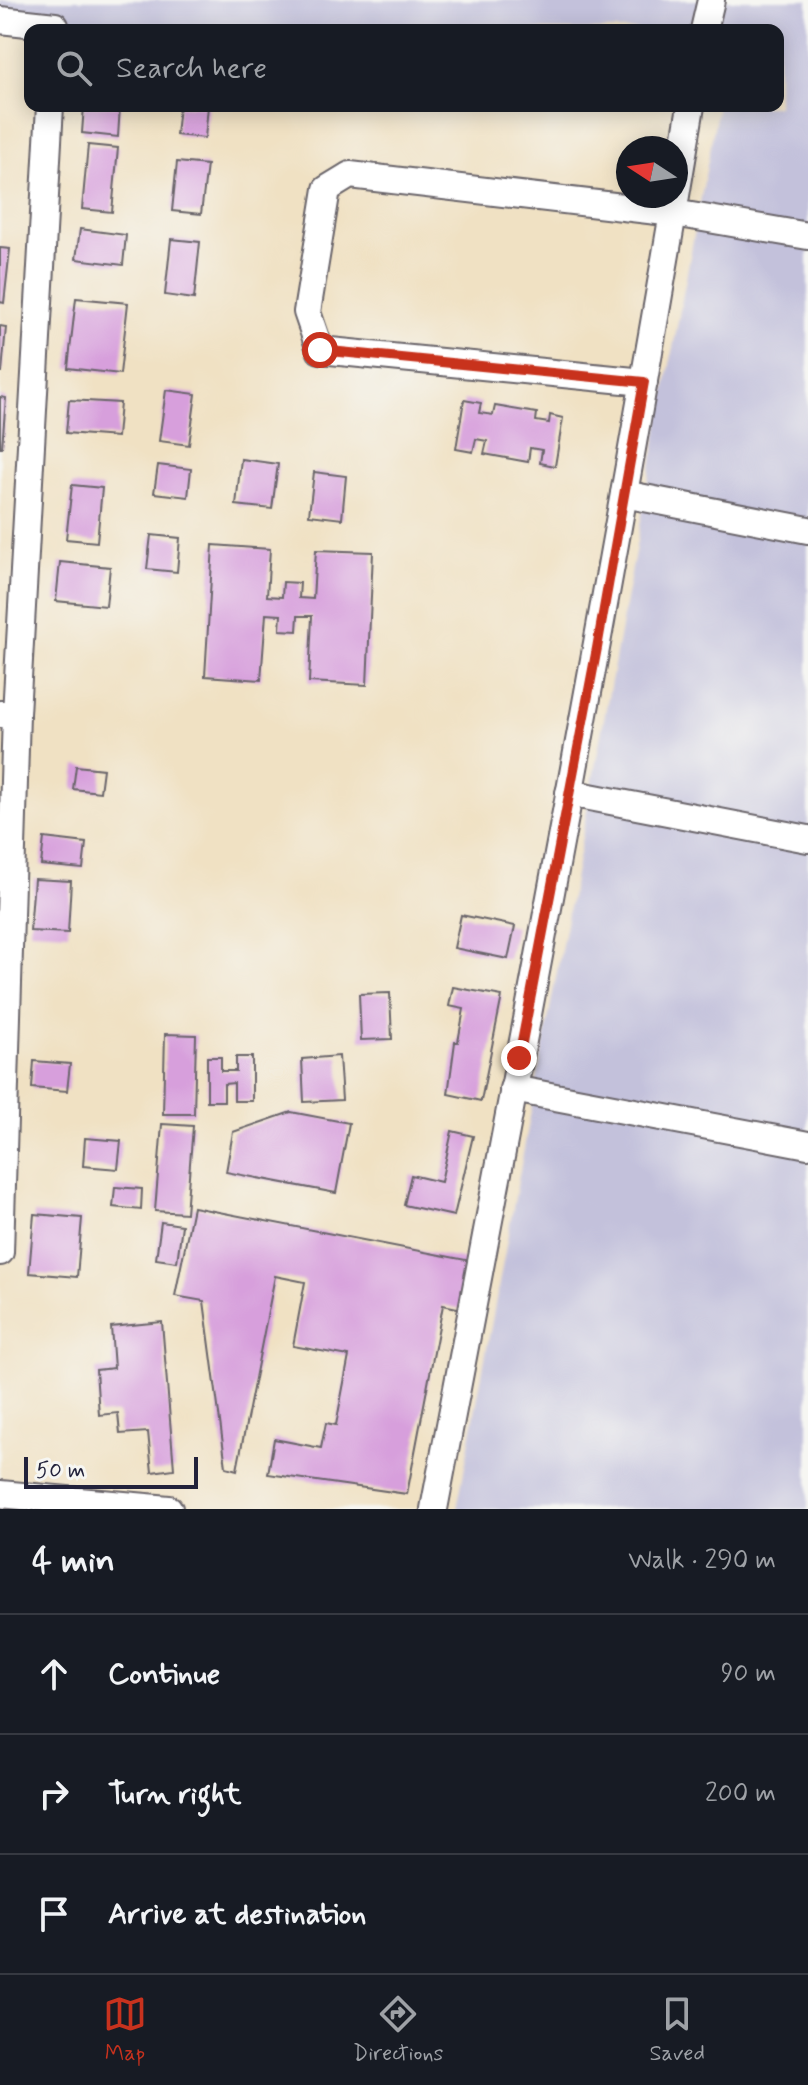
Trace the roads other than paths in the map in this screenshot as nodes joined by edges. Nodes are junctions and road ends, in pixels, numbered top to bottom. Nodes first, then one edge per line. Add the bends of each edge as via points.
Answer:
1 (711, 0) edge
2 (0, 20) edge
3 (37, 24) edge
4 (705, 24) edge
5 (50, 112) edge
6 (690, 112) edge
7 (674, 213) junction
8 (808, 236) edge
9 (644, 382) junction
10 (624, 494) junction
11 (808, 530) edge
12 (8, 714) edge
13 (569, 793) junction
14 (808, 839) edge
15 (513, 1089) junction
16 (808, 1145) edge
17 (0, 1252) edge
18 (0, 1494) edge
19 (169, 1509) edge
20 (434, 1509) edge

1 - 4 street
2 - 3 street
5 - 12 street
6 - 7 street
7 - 8 street
7 - 9 street
7 - 9 street via 350,175 327,189 307,312 320,350
9 - 10 street
10 - 11 street
10 - 13 street
12 - 17 street
13 - 14 street
13 - 15 street
15 - 16 street
15 - 20 street
18 - 19 street

